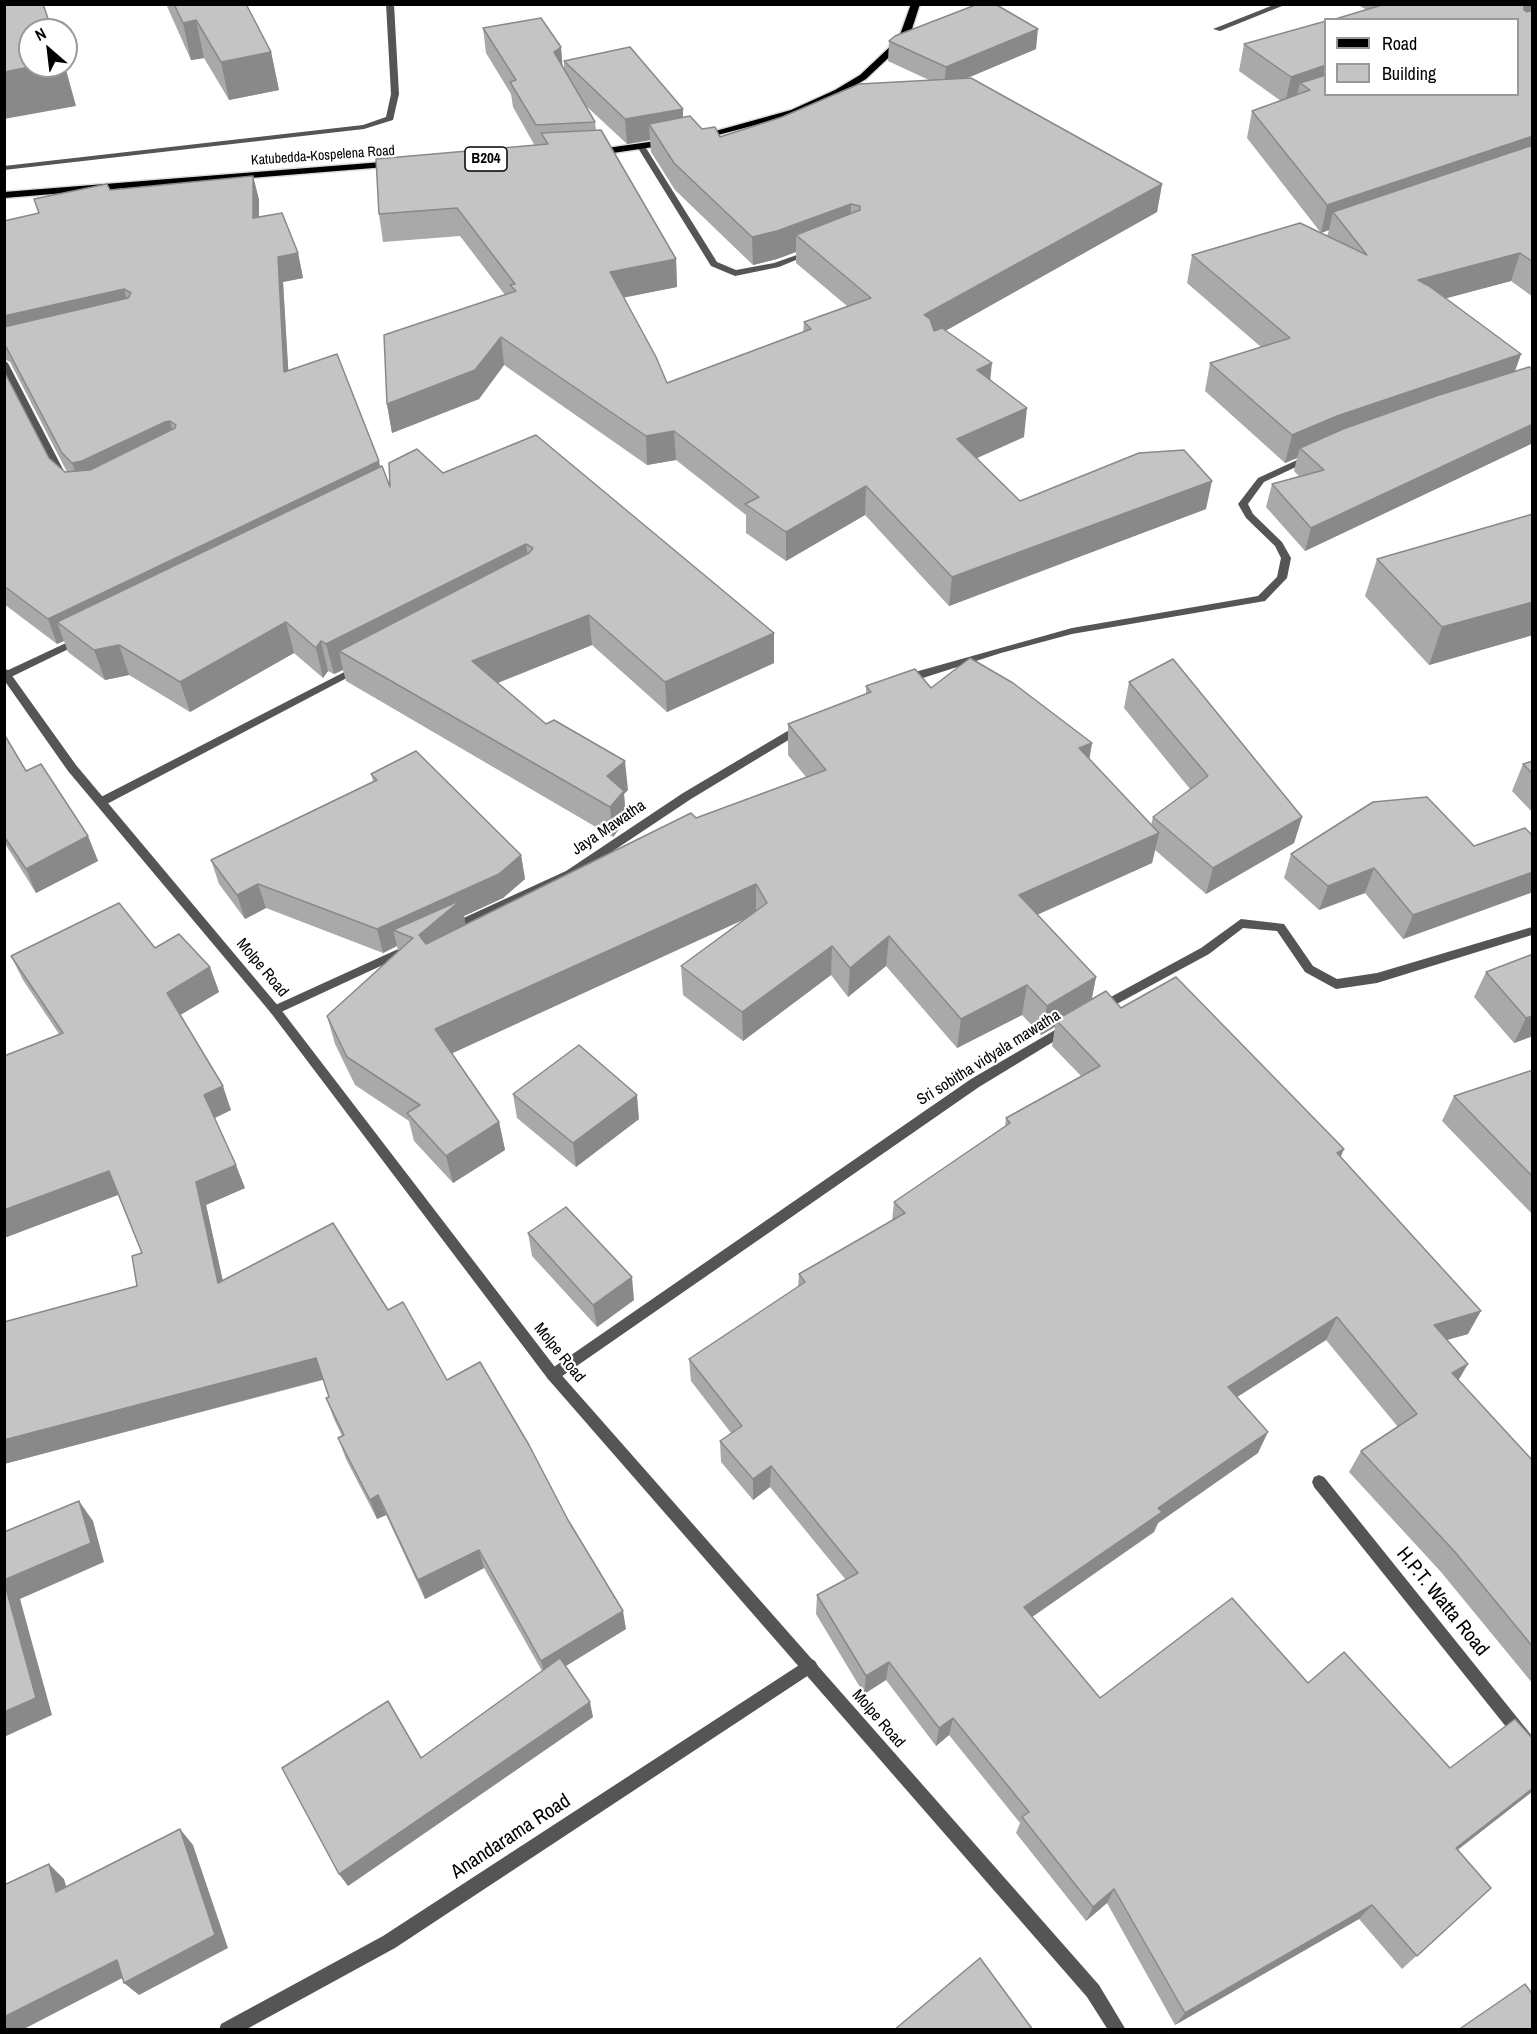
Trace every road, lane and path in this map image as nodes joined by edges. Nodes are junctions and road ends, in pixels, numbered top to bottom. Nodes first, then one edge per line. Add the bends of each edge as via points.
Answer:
1 (390, 4) edge
2 (916, 4) edge
3 (1284, 4) edge
4 (1217, 29) dead end
5 (688, 139) edge
6 (677, 141) edge
7 (642, 148) junction
8 (584, 154) edge
9 (410, 163) edge
10 (4, 168) edge
11 (4, 195) edge
12 (821, 249) edge
13 (4, 363) edge
14 (1324, 452) edge
15 (72, 488) edge
16 (92, 634) edge
17 (372, 660) edge
18 (6, 674) edge
19 (897, 683) edge
20 (810, 723) edge
21 (101, 802) junction
22 (1533, 931) edge
23 (444, 932) edge
24 (423, 942) edge
25 (275, 1010) junction
26 (554, 1375) junction
27 (1319, 1482) dead end
28 (810, 1666) junction
29 (1533, 1748) edge
30 (227, 2030) edge
31 (1118, 2030) edge

1 - 10 street via 395,94 390,118 364,126
2 - 5 main road via 898,44 863,77 838,92 794,112
3 - 4 street
6 - 7 main road
7 - 8 main road
7 - 12 street via 714,264 735,273 776,265
9 - 11 main road, Katubedda-Kospelena Road
13 - 15 street via 65,482
14 - 19 street via 1261,480 1243,504 1249,516 1279,544 1286,558 1282,578 1261,598 1072,631
16 - 18 street
17 - 21 street
18 - 21 street, Molpe Road via 72,768
20 - 23 street, Jaya Mawatha via 687,796 570,874
21 - 25 street, Molpe Road
22 - 26 street, Sri sobitha vidyala mawatha via 1377,978 1336,984 1309,969 1280,927 1241,923 1205,951 975,1083
24 - 25 street
25 - 26 street, Molpe Road
26 - 28 street, Molpe Road
27 - 29 street, H.P.T. Watta Road
28 - 30 street, Anandarama Road via 389,1942
28 - 31 street, Molpe Road via 1093,1991

